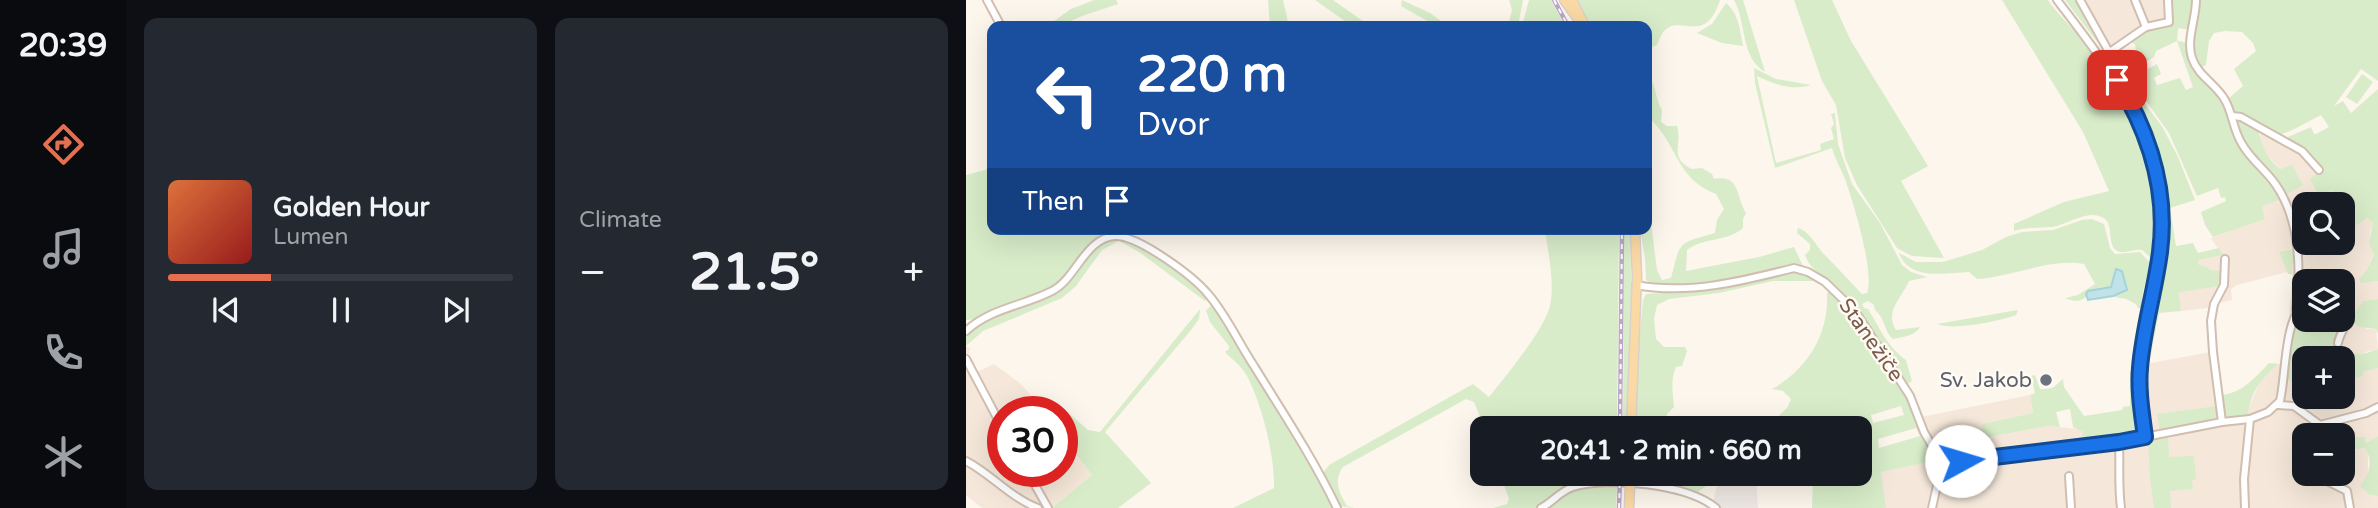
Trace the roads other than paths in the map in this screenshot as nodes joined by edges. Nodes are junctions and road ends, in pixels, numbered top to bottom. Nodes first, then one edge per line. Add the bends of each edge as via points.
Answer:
1 (987, 0) edge
2 (1564, 0) edge
3 (1572, 0) edge
4 (2057, 0) edge
5 (2080, 0) edge
6 (2135, 0) edge
7 (2168, 0) edge
8 (2196, 0) edge
9 (998, 21) edge
10 (1580, 21) edge
11 (1582, 21) edge
12 (2146, 27) junction
13 (2109, 52) junction
14 (2101, 58) junction
15 (2233, 116) junction
16 (2319, 170) dead end
17 (1110, 235) edge
18 (1118, 235) edge
19 (1634, 235) edge
20 (2225, 259) dead end
21 (2298, 269) edge
22 (1636, 285) junction
23 (966, 322) edge
24 (976, 322) junction
25 (2292, 328) edge
26 (966, 331) edge
27 (2342, 332) edge
28 (2338, 343) dead end
29 (966, 359) edge
30 (987, 399) edge
31 (2278, 405) junction
32 (2378, 407) edge
33 (1631, 416) edge
34 (2250, 419) junction
35 (2222, 422) junction
36 (2317, 423) edge
37 (2328, 423) edge
38 (2145, 437) junction
39 (2119, 442) junction
40 (966, 461) edge
41 (1942, 463) junction
42 (2069, 476) dead end
43 (1630, 486) edge
44 (2337, 486) edge
45 (1036, 487) edge
46 (1038, 508) edge
47 (1048, 508) edge
48 (1337, 508) edge
49 (1541, 508) edge
50 (1629, 508) edge
51 (1716, 508) edge
52 (1932, 508) edge
53 (2071, 508) edge
54 (2121, 508) edge
55 (2245, 508) edge
56 (2350, 508) edge

1 - 9 street
2 - 10 main road
3 - 11 main road
4 - 14 street
5 - 13 street
6 - 12 street
7 - 12 street via 2169,22
8 - 15 street via 2193,60
12 - 13 street
13 - 14 street
14 - 38 street via 2142,128 2159,188 2160,252 2140,368
15 - 16 street via 2302,151
15 - 21 street via 2239,139 2274,181 2289,211
17 - 24 street via 1094,246 1056,289
18 - 48 street via 1167,260 1209,295 1306,448
19 - 22 main road
20 - 35 street via 2224,285 2211,321
22 - 33 main road
22 - 41 street, Stanežiče via 1687,289 1794,268 1808,272 1856,311 1910,396
23 - 24 street
24 - 26 street
25 - 31 street
27 - 28 street
29 - 30 street
31 - 34 street
31 - 36 street via 2294,406
32 - 37 street
34 - 35 street
34 - 55 street
35 - 38 street
38 - 39 street
39 - 41 street
39 - 54 street
40 - 46 street
41 - 52 street
42 - 53 street
43 - 50 main road
44 - 56 street via 2347,491
45 - 47 street
49 - 51 street via 1571,487 1593,483 1661,486 1696,496

